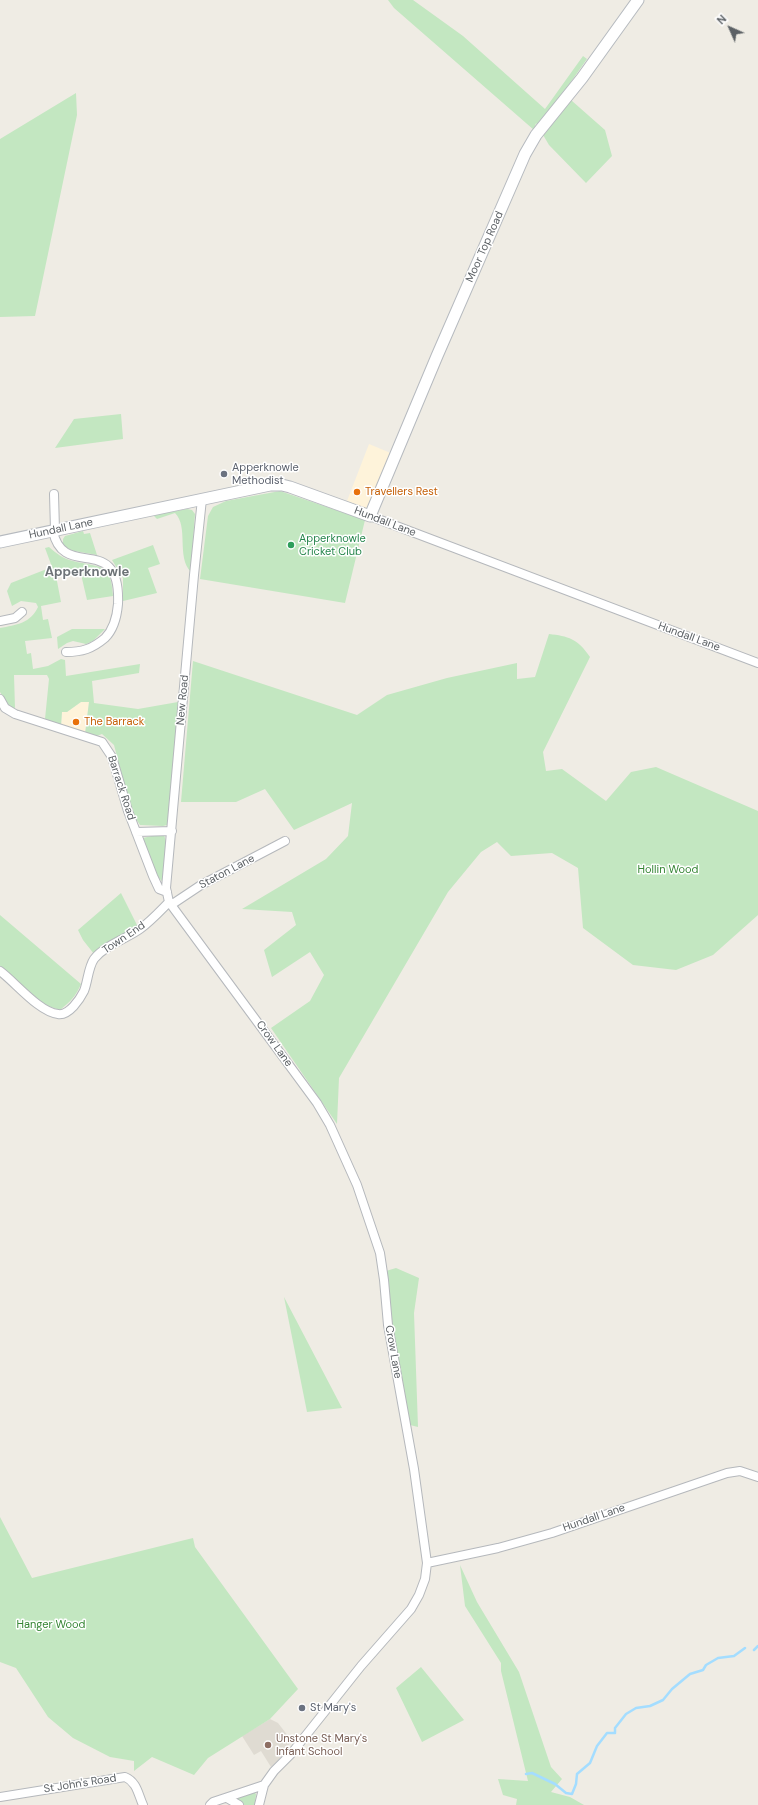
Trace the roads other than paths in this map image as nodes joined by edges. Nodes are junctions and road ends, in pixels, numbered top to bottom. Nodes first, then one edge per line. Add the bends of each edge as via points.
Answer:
1 (638, 0) edge
2 (54, 494) dead end
3 (202, 499) junction
4 (370, 516) junction
5 (54, 531) junction
6 (0, 542) edge
7 (22, 612) dead end
8 (0, 621) edge
9 (71, 650) dead end
10 (758, 663) edge
11 (0, 699) edge
12 (172, 830) junction
13 (136, 832) junction
14 (285, 841) dead end
15 (166, 892) junction
16 (170, 903) junction
17 (0, 970) edge
18 (758, 1477) edge
19 (427, 1562) junction
20 (264, 1785) junction
21 (0, 1797) edge
22 (228, 1798) junction
23 (143, 1805) edge
24 (210, 1805) edge
25 (239, 1805) edge
26 (259, 1805) edge

1 - 4 street, Moor Top Road via 582,78 536,135 526,154
2 - 5 street
3 - 4 street, Hundall Lane via 270,485 282,485
3 - 5 street, Hundall Lane
3 - 12 street, New Road
4 - 10 street, Hundall Lane
5 - 6 street, Hundall Lane
5 - 9 street via 55,542 62,551 106,563 118,582 117,612 108,635 90,649 82,652
7 - 8 street via 15,618
11 - 13 street, Barrack Road via 5,708 16,714 102,742 112,757
12 - 13 street
12 - 15 street, New Road
13 - 15 street, Barrack Road via 153,876 160,889
14 - 16 street, Staton Lane
15 - 16 street, New Road
16 - 17 street, Town End via 140,929 94,959 84,990 76,1004 65,1013 59,1015 49,1011
16 - 19 street, Crow Lane via 317,1103 330,1125 357,1185 383,1266 388,1325 414,1468
18 - 19 street, Hundall Lane via 740,1471 727,1473 552,1533 498,1548
19 - 20 street, Crow Lane via 423,1584 411,1609
20 - 22 street
20 - 26 street, Crow Lane
21 - 23 street, St John's Road via 125,1777 135,1784
22 - 24 street
22 - 25 street

